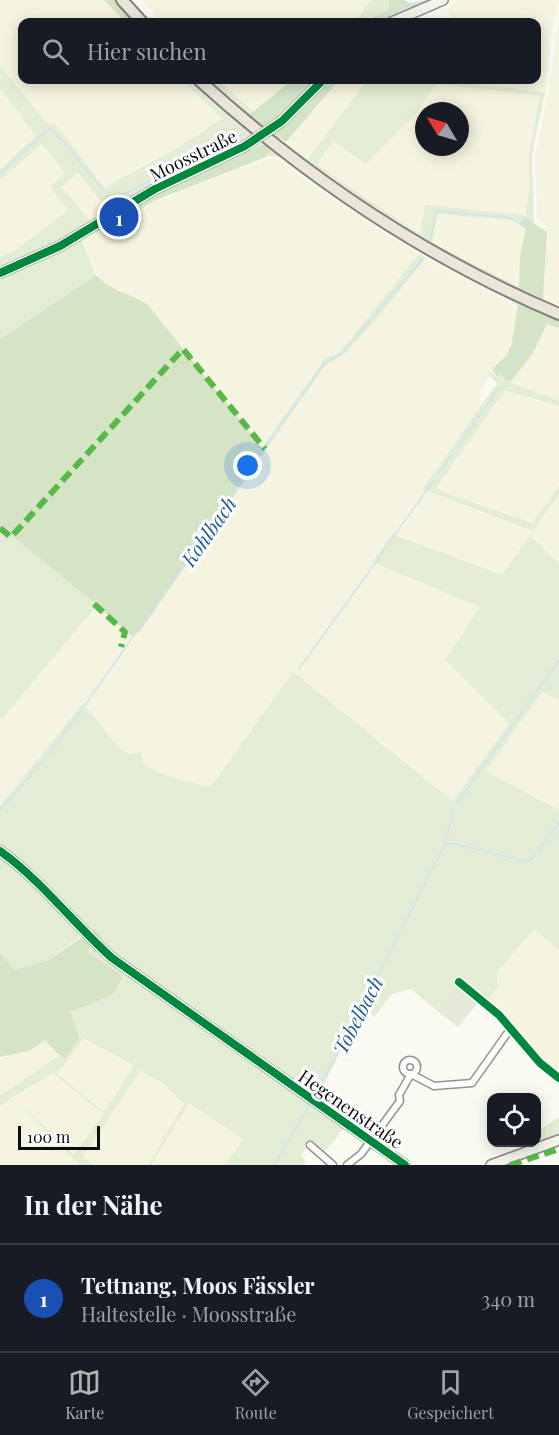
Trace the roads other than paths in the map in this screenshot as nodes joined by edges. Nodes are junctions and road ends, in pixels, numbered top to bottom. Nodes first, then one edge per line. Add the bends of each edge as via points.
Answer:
1 (122, 0) edge
2 (443, 0) edge
3 (138, 18) edge
4 (401, 18) edge
5 (205, 84) edge
6 (319, 84) edge
7 (0, 273) edge
8 (559, 314) edge
9 (0, 851) edge
10 (459, 982) dead end
11 (510, 1028) junction
12 (559, 1078) edge
13 (370, 1140) junction
14 (559, 1140) edge
15 (310, 1145) dead end
16 (333, 1165) edge
17 (347, 1165) edge
18 (405, 1165) edge
19 (491, 1165) edge

1 - 3 main road
2 - 4 street
5 - 8 main road via 286,154 389,225 471,272
6 - 7 street, Moosstraße, bridge via 282,121 245,146 155,189 60,246
9 - 13 street, Hegenenstraße via 112,958
10 - 11 street
11 - 12 street via 540,1063
11 - 13 street, Hegenenstraße via 472,1083 434,1086 411,1074 399,1095 400,1101
13 - 17 street
13 - 18 street, Hegenenstraße
14 - 19 street
15 - 16 street

